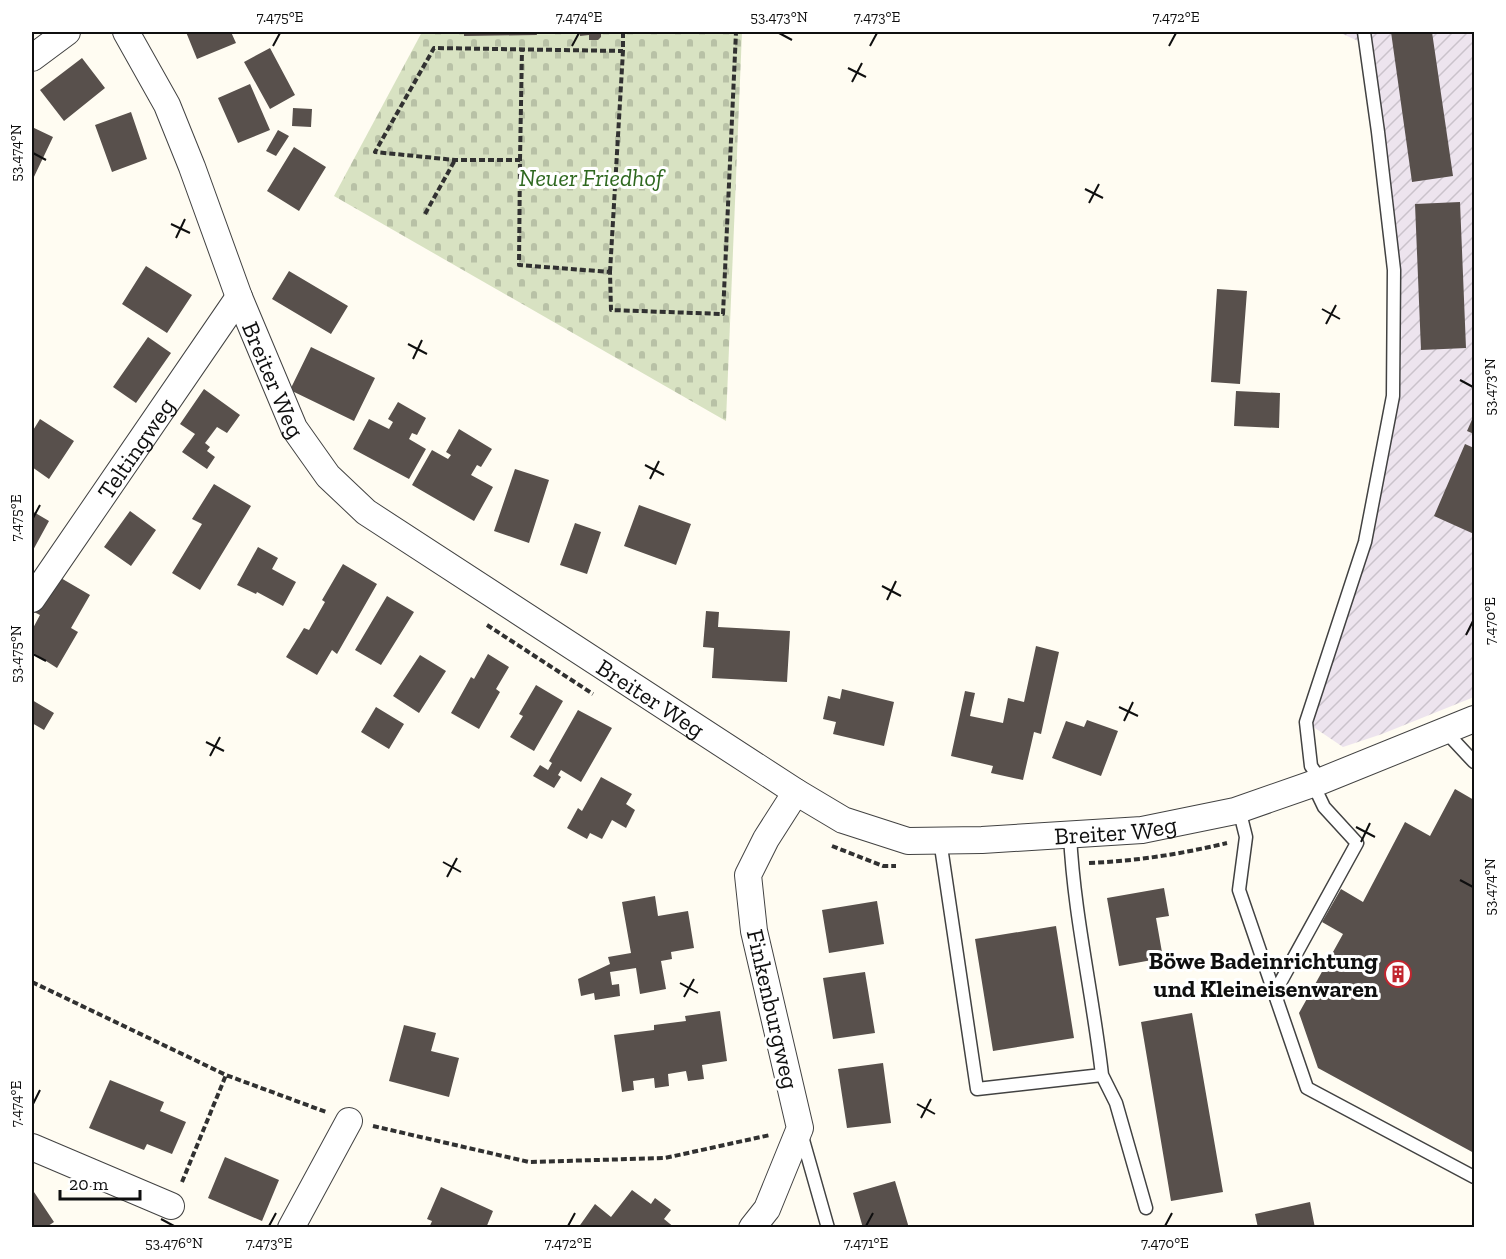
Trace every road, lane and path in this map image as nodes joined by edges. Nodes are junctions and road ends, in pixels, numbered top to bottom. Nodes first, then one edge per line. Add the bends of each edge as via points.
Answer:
1 (67, 32) edge
2 (126, 32) edge
3 (623, 32) edge
4 (736, 32) edge
5 (1364, 32) edge
6 (522, 49) junction
7 (623, 51) junction
8 (32, 58) edge
9 (454, 160) junction
10 (520, 160) junction
11 (425, 214) dead end
12 (610, 272) junction
13 (239, 297) junction
14 (32, 599) edge
15 (486, 624) dead end
16 (595, 695) dead end
17 (1474, 719) edge
18 (1445, 731) junction
19 (1474, 762) edge
20 (1317, 783) junction
21 (796, 792) junction
22 (1239, 809) junction
23 (1070, 835) junction
24 (1246, 837) junction
25 (940, 840) junction
26 (825, 842) dead end
27 (1071, 864) junction
28 (903, 866) dead end
29 (32, 982) edge
30 (1275, 992) junction
31 (226, 1074) junction
32 (1102, 1075) junction
33 (349, 1121) junction
34 (800, 1128) junction
35 (32, 1147) edge
36 (1474, 1177) edge
37 (171, 1206) joint
38 (1146, 1208) dead end
39 (291, 1227) edge
40 (752, 1227) edge
41 (828, 1227) edge

1 - 8 street
2 - 13 street, Breiter Weg via 167,105
3 - 7 path
4 - 12 path via 723,314 611,310
5 - 20 lane via 1394,270 1393,396 1365,542 1306,722
6 - 7 path
6 - 9 path via 434,48 375,152
6 - 10 path
7 - 12 path
9 - 10 path
9 - 11 path
10 - 12 path via 519,265
13 - 14 street, Teltingweg
13 - 21 street, Breiter Weg via 294,428 328,476 366,512
15 - 16 path
17 - 18 street, Breiter Weg
18 - 19 lane
18 - 20 street, Breiter Weg
20 - 22 street, Breiter Weg
20 - 30 lane via 1324,807 1357,843
21 - 25 street, Breiter Weg via 843,820 908,841
21 - 34 street, Finkenburgweg via 748,875 754,931
22 - 23 street, Breiter Weg via 1142,830
22 - 24 lane
23 - 25 street, Breiter Weg
23 - 27 lane
24 - 27 path via 1132,861
24 - 30 lane via 1239,890
25 - 32 lane via 977,1089
26 - 28 path via 883,866
27 - 32 lane
29 - 31 path
30 - 36 lane via 1308,1088
31 - 33 path
31 - 37 path
32 - 38 lane via 1116,1103
33 - 34 path via 529,1162 665,1158
33 - 39 street
34 - 40 street via 767,1209
34 - 41 lane
35 - 37 street

